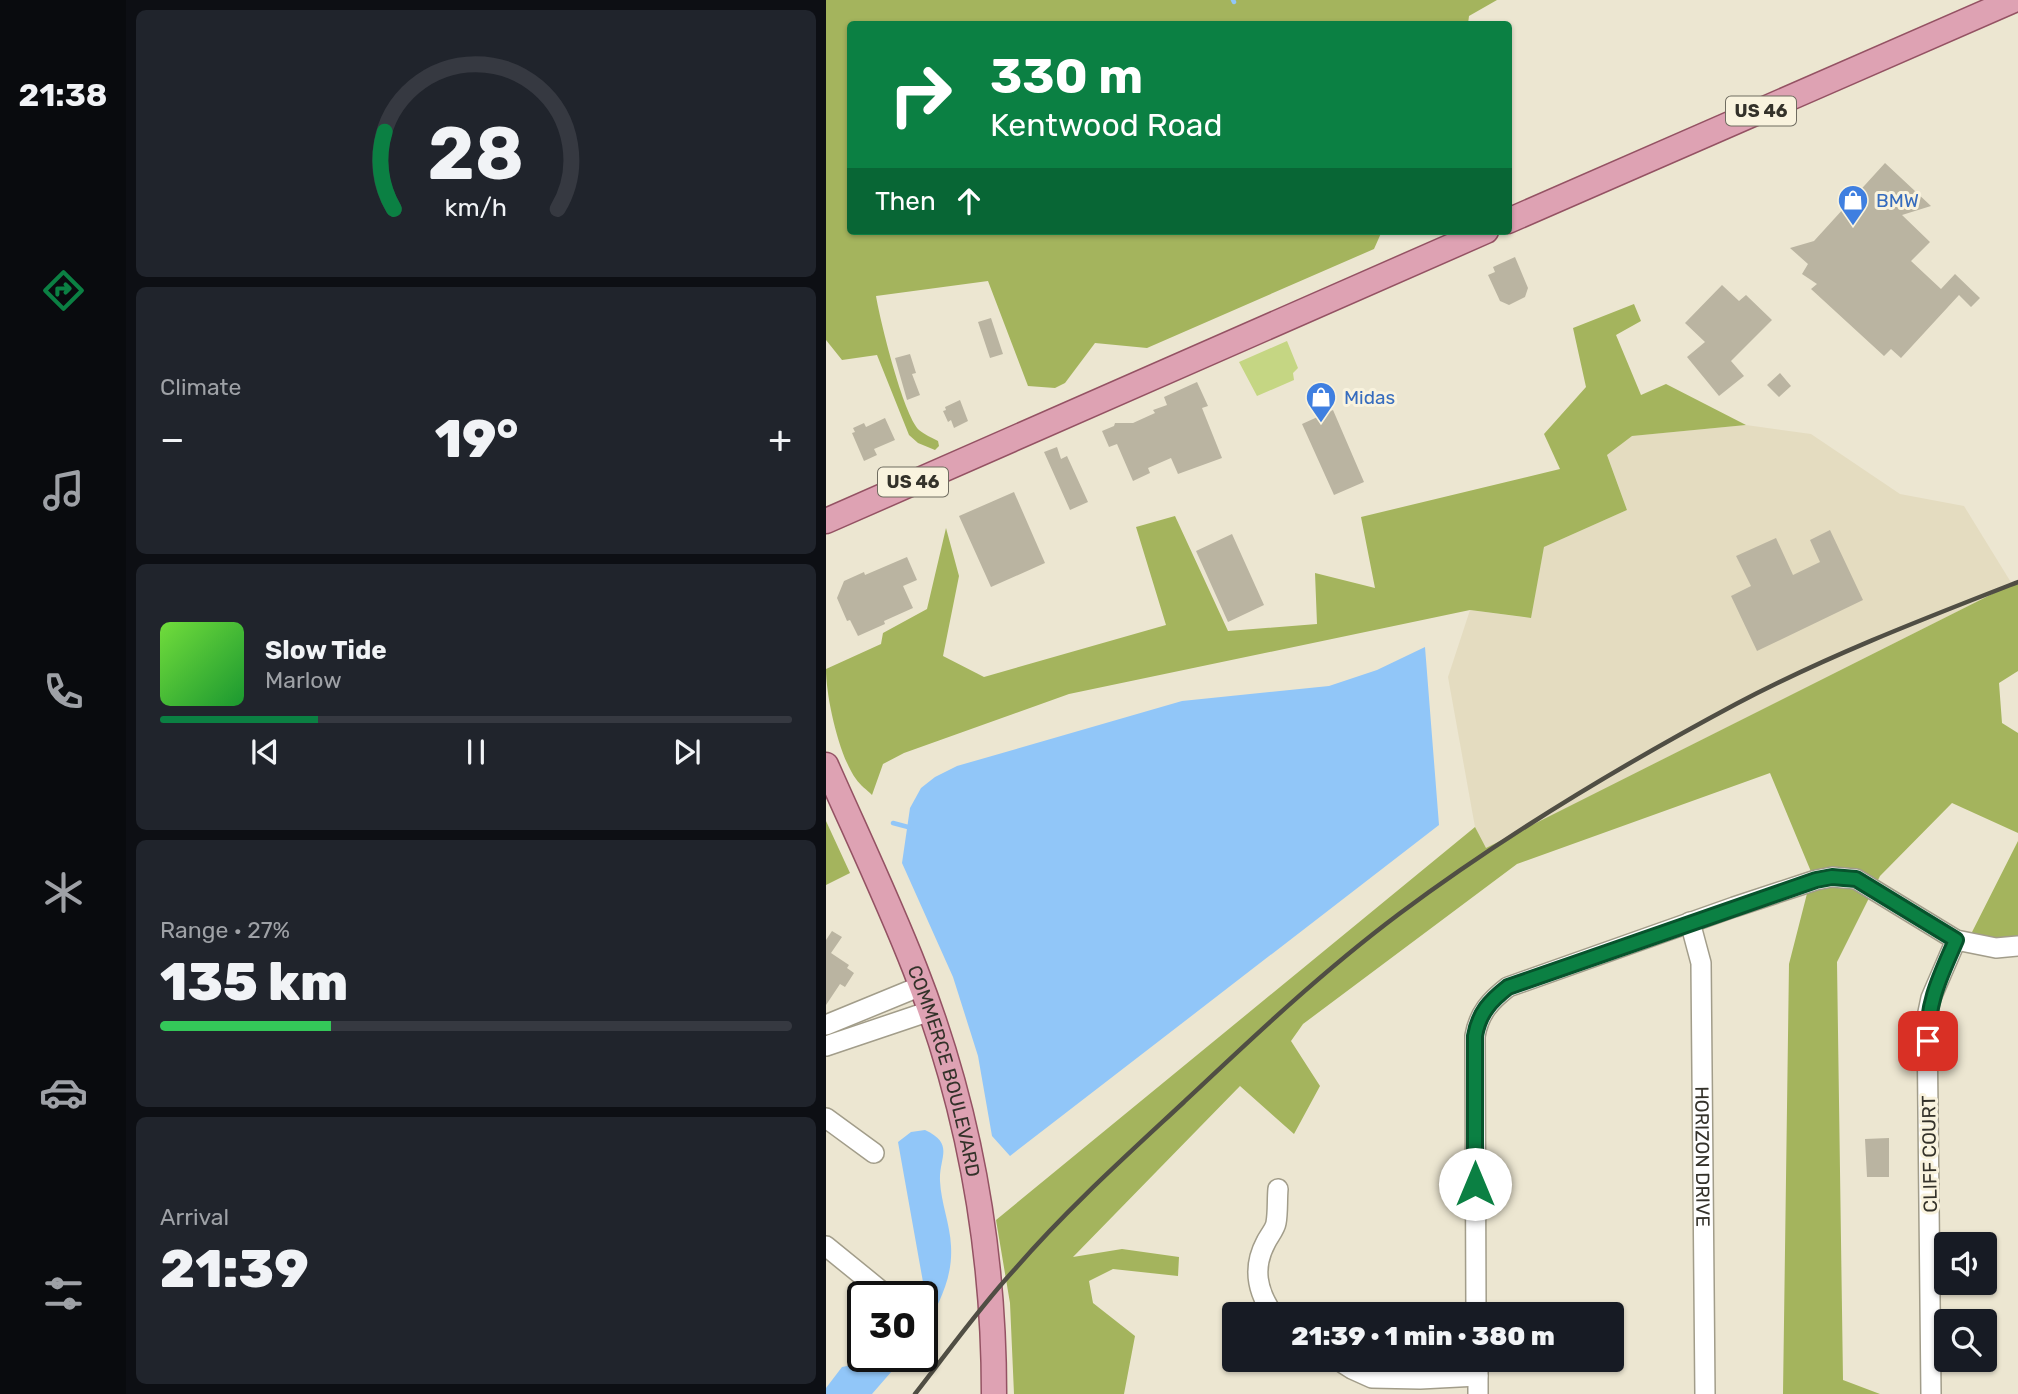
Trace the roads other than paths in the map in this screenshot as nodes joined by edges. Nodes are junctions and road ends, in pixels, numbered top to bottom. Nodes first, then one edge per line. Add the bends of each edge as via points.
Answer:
1 (2014, 0) edge
2 (1512, 219) edge
3 (1477, 235) edge
4 (826, 521) edge
5 (826, 765) edge
6 (1690, 922) junction
7 (1956, 940) junction
8 (2018, 946) edge
9 (921, 986) junction
10 (930, 1011) junction
11 (826, 1026) edge
12 (826, 1046) edge
13 (826, 1118) edge
14 (874, 1153) dead end
15 (1278, 1189) dead end
16 (826, 1246) edge
17 (869, 1281) edge
18 (1264, 1302) edge
19 (1476, 1302) edge
20 (1359, 1372) edge
21 (1478, 1376) edge
22 (994, 1394) edge
23 (1705, 1394) edge
24 (1931, 1394) edge

1 - 2 main road, US 46
3 - 4 main road, US 46
5 - 9 main road, COMMERCE BOULEVARD
6 - 7 street via 1832,877 1856,879
6 - 19 street via 1508,987 1484,1009 1474,1053
6 - 23 street, HORIZON DRIVE via 1701,963
7 - 8 street via 1996,948
7 - 24 street, CLIFF COURT via 1927,1017
9 - 10 main road, COMMERCE BOULEVARD
9 - 11 street
10 - 12 street
10 - 22 main road, COMMERCE BOULEVARD via 969,1147 991,1290
13 - 14 street
15 - 18 street via 1276,1224 1258,1263 1257,1282
16 - 17 street
20 - 21 street via 1372,1378

